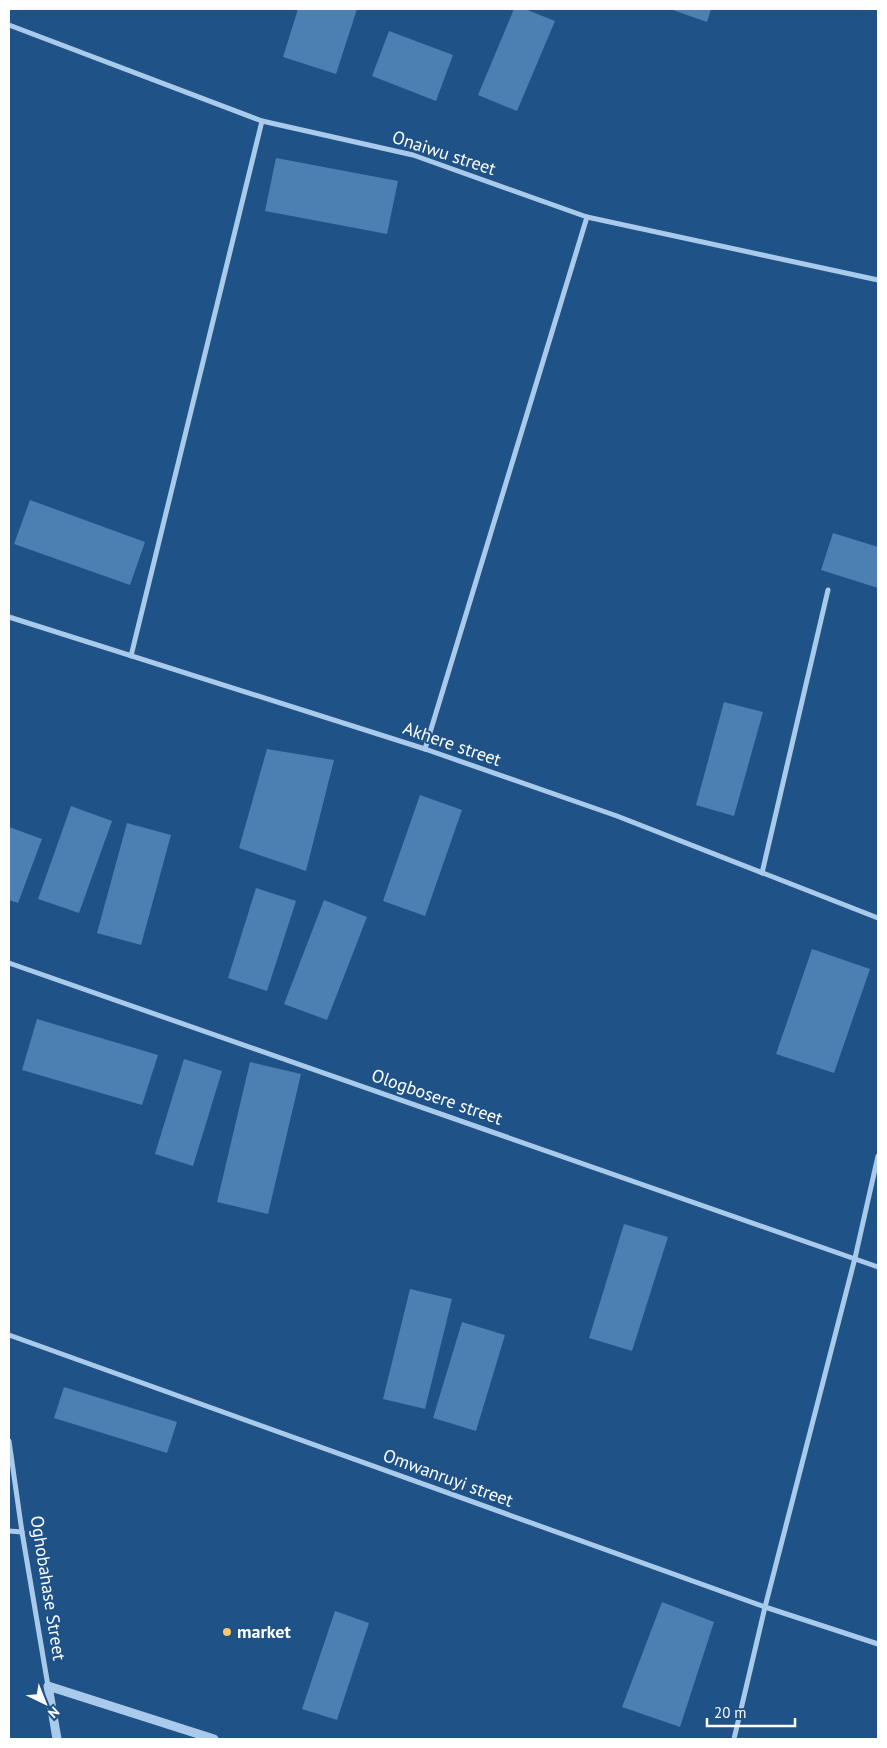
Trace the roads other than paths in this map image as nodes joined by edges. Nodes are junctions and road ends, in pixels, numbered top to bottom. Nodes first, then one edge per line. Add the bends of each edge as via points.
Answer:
1 (9, 25) edge
2 (262, 121) junction
3 (587, 217) junction
4 (878, 280) edge
5 (828, 590) dead end
6 (9, 617) edge
7 (131, 656) junction
8 (425, 749) junction
9 (762, 873) junction
10 (878, 918) edge
11 (9, 962) edge
12 (878, 1156) edge
13 (856, 1258) junction
14 (878, 1267) edge
15 (9, 1335) edge
16 (9, 1441) edge
17 (9, 1531) edge
18 (22, 1532) junction
19 (765, 1607) junction
20 (878, 1644) edge
21 (48, 1686) junction
22 (57, 1739) edge
23 (214, 1739) edge
24 (734, 1739) edge

1 - 2 street, Onaiwu street
2 - 3 street, Onaiwu street via 413,155
2 - 7 street
3 - 4 street, Onaiwu street
3 - 8 street
5 - 9 street
6 - 7 street, Akhere street
7 - 8 street, Akhere street
8 - 9 street, Akhere street via 617,816
9 - 10 street, Akhere street
11 - 13 street, Ologbosere street
12 - 13 street
13 - 14 street, Ologbosere street
13 - 19 street
15 - 19 street, Omwanruyi street
16 - 18 street, Oghobahase Street
17 - 18 street
18 - 21 street, Oghobahase Street
19 - 20 street, Omwanruyi street
19 - 24 street
21 - 22 street, Oghobahase Street
21 - 23 street

